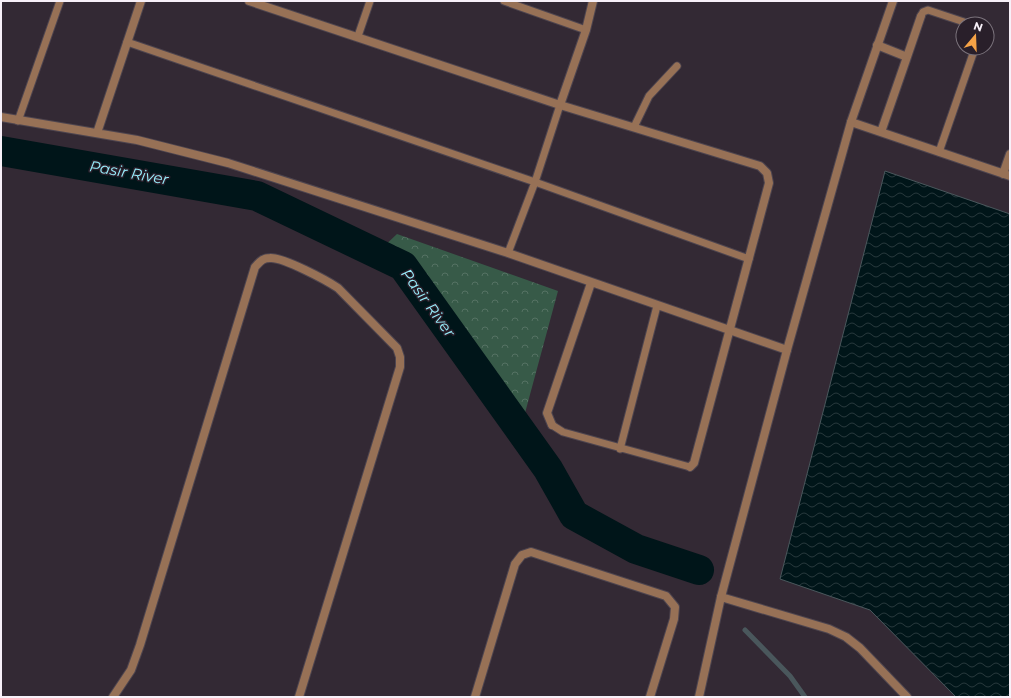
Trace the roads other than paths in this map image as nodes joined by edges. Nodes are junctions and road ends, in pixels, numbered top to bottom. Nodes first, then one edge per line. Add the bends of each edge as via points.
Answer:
1 (60, 1) edge
2 (141, 1) edge
3 (249, 1) edge
4 (370, 1) edge
5 (504, 1) edge
6 (593, 1) edge
7 (893, 1) edge
8 (921, 16) joint
9 (955, 19) edge
10 (586, 30) junction
11 (358, 36) junction
12 (127, 42) junction
13 (877, 45) junction
14 (971, 56) edge
15 (907, 57) junction
16 (677, 66) dead end
17 (560, 105) junction
18 (1, 117) edge
19 (18, 121) junction
20 (851, 122) junction
21 (634, 127) junction
22 (881, 132) junction
23 (97, 133) junction
24 (938, 152) junction
25 (1010, 154) edge
26 (1007, 175) edge
27 (535, 182) junction
28 (508, 253) junction
29 (749, 259) junction
30 (591, 283) junction
31 (657, 306) junction
32 (730, 330) junction
33 (787, 350) junction
34 (552, 425) joint
35 (620, 449) junction
36 (690, 467) joint
37 (722, 597) junction
38 (113, 697) edge
39 (299, 697) edge
40 (475, 697) edge
41 (650, 697) edge
42 (699, 697) edge
43 (907, 697) edge

1 - 19 lane
2 - 12 street
3 - 11 street
4 - 11 lane
5 - 10 lane
6 - 10 street
7 - 13 street
8 - 9 lane via 928,10
8 - 15 street
10 - 17 street
11 - 17 street
12 - 23 street
12 - 27 lane
13 - 15 street
13 - 20 street
14 - 24 lane
15 - 22 street
16 - 21 lane via 649,96
17 - 21 street
17 - 27 lane
18 - 19 street
19 - 23 street
20 - 22 street
20 - 33 street
21 - 29 street via 760,166 768,173 768,183
22 - 24 street
23 - 28 street via 138,140 228,163
24 - 26 street
25 - 26 street
27 - 28 lane
27 - 29 lane
28 - 30 street
29 - 32 street
30 - 31 street
30 - 34 street via 547,414
31 - 32 street
31 - 35 lane
32 - 33 street
32 - 36 street via 694,463
33 - 37 street
34 - 35 lane via 563,432
35 - 36 lane
37 - 42 street
37 - 43 street via 829,629 846,637
38 - 39 street via 131,670 140,645 255,267 261,260 272,258 320,277 338,288 397,348 400,357 397,375
40 - 41 street via 515,564 522,555 532,552 666,596 675,607 674,620

